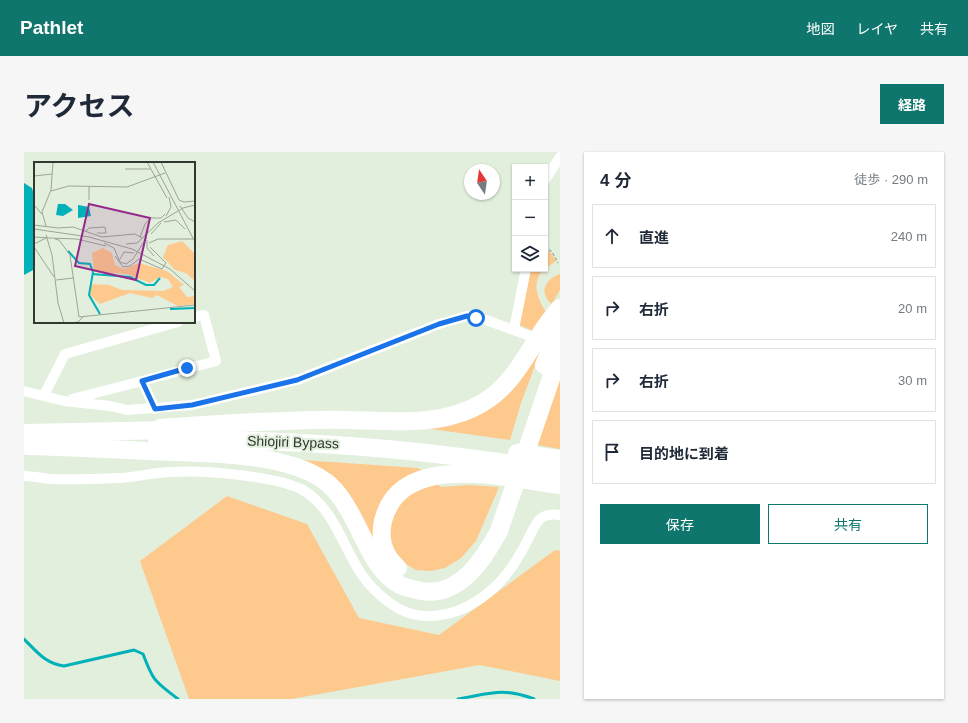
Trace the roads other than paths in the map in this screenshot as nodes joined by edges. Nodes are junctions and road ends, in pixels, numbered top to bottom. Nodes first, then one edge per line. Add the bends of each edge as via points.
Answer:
1 (560, 157) edge
2 (548, 175) edge
3 (525, 272) edge
4 (560, 308) edge
5 (195, 318) edge
6 (174, 323) edge
7 (560, 326) edge
8 (515, 330) junction
9 (560, 348) edge
10 (560, 352) edge
11 (142, 381) junction
12 (24, 391) edge
13 (44, 395) junction
14 (64, 401) junction
15 (155, 409) junction
16 (131, 430) junction
17 (25, 442) edge
18 (560, 459) edge
19 (502, 464) junction
20 (527, 467) junction
21 (560, 472) edge
22 (24, 476) edge
23 (560, 485) edge
24 (560, 515) edge

1 - 2 street
3 - 8 street
4 - 16 highway via 509,381 485,402 457,414 426,421 283,421
5 - 11 street via 204,315 216,360
6 - 13 street via 65,354
7 - 19 highway via 529,402 498,512 480,548 459,571 433,580 425,581 412,577 391,561 384,549 383,520 392,502 408,487 424,479 444,474 465,474
8 - 9 street
8 - 15 street via 467,316 439,324 297,380 192,405
10 - 17 highway via 499,530 486,554 474,569 456,584 440,590 422,591 400,585 391,578 375,559 350,511 336,492 326,482 302,468 274,461 220,454
11 - 14 street
11 - 15 street
12 - 13 street
13 - 14 street
14 - 15 street via 127,410
16 - 17 highway, Shiojiri Bypass
16 - 19 highway, Shiojiri Bypass via 236,430 335,434 465,445
17 - 19 highway, Shiojiri Bypass via 236,440 336,444 428,452
18 - 20 highway, Shiojiri Bypass
19 - 20 highway, Shiojiri Bypass
20 - 21 highway, Shiojiri Bypass
20 - 23 highway
22 - 24 street via 50,479 122,478 173,472 216,473 282,483 300,489 317,500 329,515 352,558 374,590 407,613 427,616 463,609 484,597 503,580 514,565 538,520 549,514

